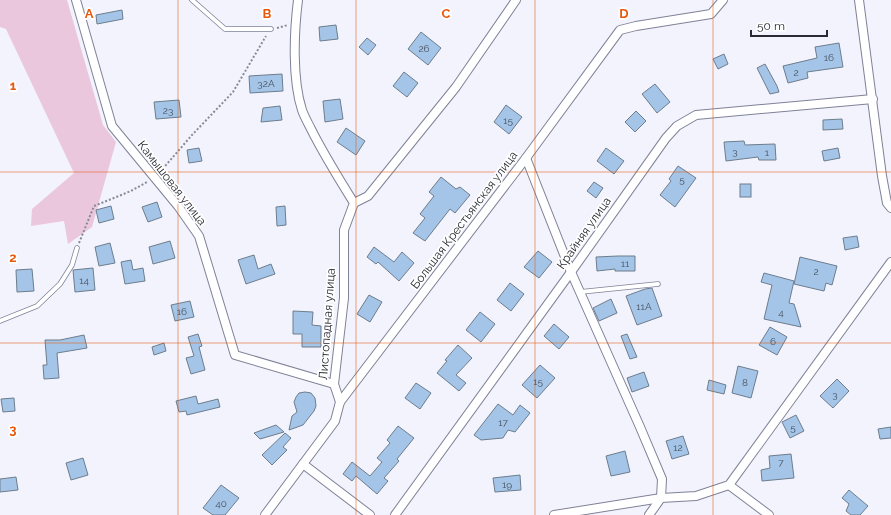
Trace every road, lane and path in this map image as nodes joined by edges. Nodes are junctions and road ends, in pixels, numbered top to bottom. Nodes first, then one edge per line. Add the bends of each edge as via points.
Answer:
1 (76, 0) edge
2 (192, 0) edge
3 (298, 0) edge
4 (516, 0) edge
5 (723, 0) edge
6 (859, 0) edge
7 (295, 23) junction
8 (271, 29) junction
9 (873, 99) junction
10 (526, 158) junction
11 (155, 178) junction
12 (354, 203) junction
13 (891, 208) edge
14 (77, 248) joint
15 (891, 262) edge
16 (571, 272) junction
17 (658, 284) dead end
18 (580, 292) junction
19 (0, 321) edge
20 (334, 384) junction
21 (340, 402) junction
22 (303, 464) junction
23 (729, 485) junction
24 (661, 498) junction
25 (265, 515) edge
26 (370, 515) edge
27 (395, 515) edge
28 (554, 515) edge
29 (649, 515) edge
30 (769, 515) edge

1 - 11 street, Камышовая улица via 112,126
2 - 8 lane via 226,28
3 - 7 street
4 - 12 street via 456,87 368,196
5 - 10 street, Большая Крестьянская улица via 711,14 620,30
6 - 9 street
7 - 8 path
7 - 12 street via 295,64 302,110 319,146
8 - 11 path via 233,92
9 - 13 street via 882,176 887,203
9 - 16 street, Крайняя улица via 696,115 686,120 666,138
10 - 16 street
10 - 21 street, Большая Крестьянская улица
11 - 14 path via 94,206
11 - 20 street, Камышовая улица via 199,236 235,355
12 - 20 street, Листопадная улица via 344,230 344,298
14 - 19 lane via 72,265 60,284 37,306
15 - 23 street
16 - 18 street
16 - 27 street, Крайняя улица
17 - 18 lane
18 - 24 street via 662,479
20 - 21 street, Листопадная улица
21 - 22 street, Большая Крестьянская улица via 335,421
22 - 25 street, Большая Крестьянская улица
22 - 26 street
23 - 24 street via 696,496
23 - 30 street
24 - 28 street
24 - 29 street

